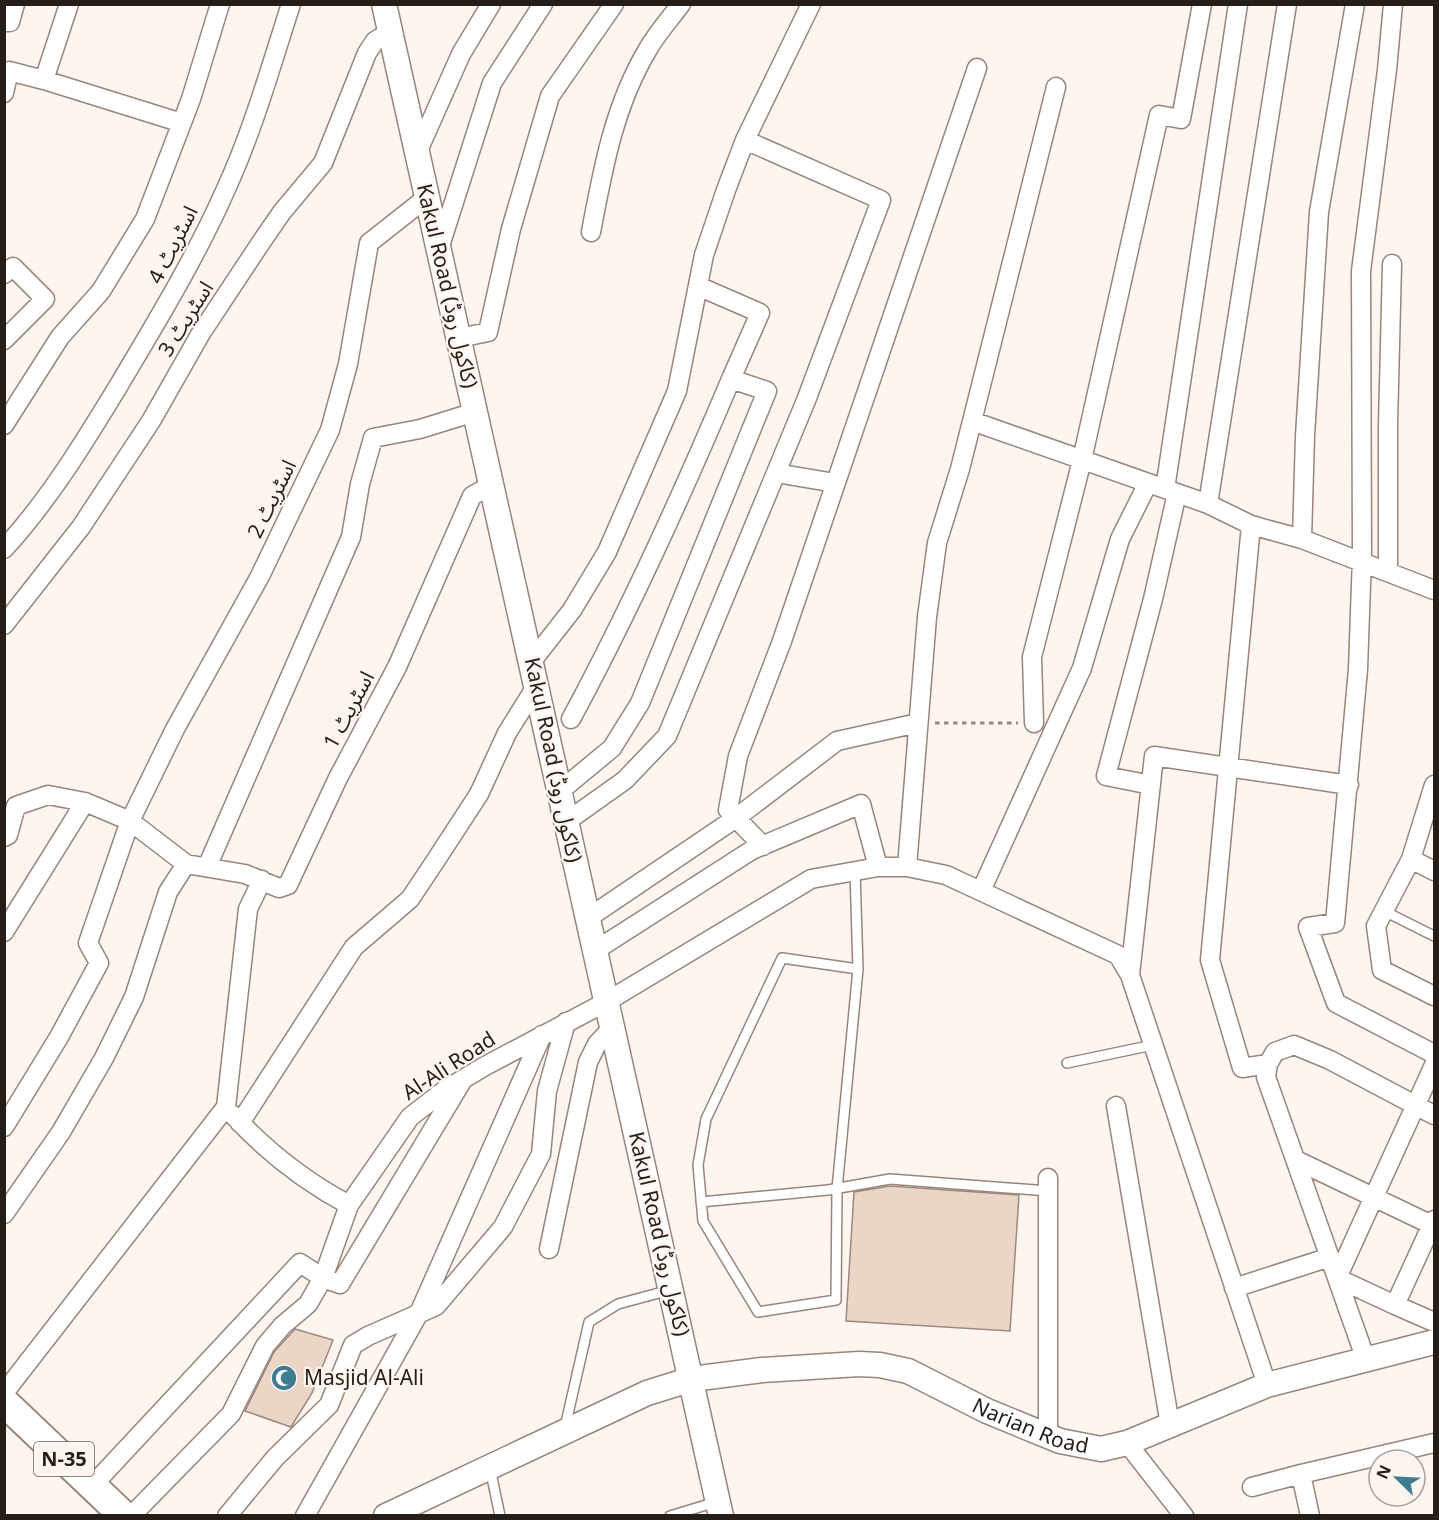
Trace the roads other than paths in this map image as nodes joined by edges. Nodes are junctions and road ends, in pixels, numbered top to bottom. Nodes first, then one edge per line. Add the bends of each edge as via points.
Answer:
1 (15, 4) edge
2 (69, 4) edge
3 (220, 4) edge
4 (291, 4) edge
5 (384, 4) edge
6 (491, 4) edge
7 (543, 4) edge
8 (614, 4) edge
9 (681, 4) edge
10 (811, 4) edge
11 (1202, 4) edge
12 (1238, 4) edge
13 (1287, 4) edge
14 (1355, 4) edge
15 (1393, 4) edge
16 (4, 22) edge
17 (390, 32) junction
18 (977, 68) dead end
19 (44, 80) junction
20 (1056, 87) dead end
21 (4, 93) edge
22 (182, 123) junction
23 (745, 140) junction
24 (417, 153) junction
25 (426, 198) junction
26 (591, 232) dead end
27 (439, 249) junction
28 (1392, 264) dead end
29 (4, 274) edge
30 (698, 286) junction
31 (459, 338) junction
32 (4, 340) edge
33 (731, 379) junction
34 (475, 412) junction
35 (8, 421) edge
36 (972, 421) junction
37 (1082, 460) junction
38 (776, 473) junction
39 (835, 483) junction
40 (1148, 483) junction
41 (491, 485) junction
42 (1171, 491) junction
43 (1208, 504) junction
44 (1251, 525) junction
45 (1302, 539) junction
46 (4, 549) edge
47 (1361, 561) junction
48 (1388, 571) junction
49 (1434, 590) edge
50 (4, 625) edge
51 (532, 661) junction
52 (537, 685) junction
53 (572, 719) dead end
54 (918, 723) junction
55 (1034, 723) road end
56 (1228, 768) junction
57 (1434, 784) edge
58 (1151, 785) junction
59 (1349, 785) junction
60 (560, 791) junction
61 (85, 802) junction
62 (1431, 807) edge
63 (736, 818) junction
64 (130, 821) junction
65 (566, 822) junction
66 (4, 837) edge
67 (763, 846) junction
68 (1411, 859) junction
69 (186, 864) junction
70 (207, 867) junction
71 (878, 867) junction
72 (907, 867) junction
73 (1434, 871) edge
74 (855, 872) junction
75 (262, 880) junction
76 (981, 891) junction
77 (1384, 911) junction
78 (588, 918) junction
79 (4, 932) edge
80 (1434, 936) edge
81 (596, 950) junction
82 (858, 969) junction
83 (1130, 975) junction
84 (1434, 996) edge
85 (606, 1002) junction
86 (566, 1023) junction
87 (612, 1028) junction
88 (542, 1035) junction
89 (1153, 1045) junction
90 (1434, 1054) edge
91 (1067, 1063) dead end
92 (1268, 1064) junction
93 (1434, 1065) edge
94 (464, 1078) junction
95 (1116, 1106) dead end
96 (1416, 1106) junction
97 (226, 1107) junction
98 (1434, 1115) edge
99 (240, 1123) junction
100 (4, 1127) edge
101 (1296, 1160) junction
102 (1048, 1184) joint
103 (837, 1189) junction
104 (1374, 1197) junction
105 (701, 1202) junction
106 (349, 1205) junction
107 (4, 1214) edge
108 (1434, 1224) edge
109 (549, 1249) dead end
110 (1330, 1257) junction
111 (323, 1278) junction
112 (1337, 1278) junction
113 (1234, 1288) junction
114 (672, 1290) junction
115 (1395, 1305) junction
116 (418, 1316) junction
117 (1434, 1322) edge
118 (1434, 1342) edge
119 (1366, 1360) junction
120 (692, 1379) junction
121 (1267, 1385) junction
122 (4, 1393) edge
123 (4, 1402) edge
124 (1170, 1425) junction
125 (4, 1427) edge
126 (563, 1432) junction
127 (1048, 1436) junction
128 (1127, 1443) junction
129 (1434, 1443) edge
130 (489, 1467) junction
131 (1301, 1474) junction
132 (92, 1486) junction
133 (1252, 1487) dead end
134 (720, 1508) edge
135 (98, 1515) edge
136 (124, 1515) edge
137 (131, 1515) edge
138 (227, 1515) edge
139 (305, 1515) edge
140 (386, 1515) edge
141 (500, 1515) edge
142 (670, 1515) edge
143 (1184, 1515) edge
144 (1311, 1515) edge

1 - 16 street via 10,22
2 - 19 street
3 - 22 street
4 - 46 street, اسٹریٹ 4 via 227,188 184,275 54,486
5 - 17 main road, Kakul Road (کاکول روڈ)
6 - 24 street via 461,54
7 - 27 street via 492,83
8 - 31 street via 550,96 511,229 488,332
9 - 26 street via 649,47 617,114
10 - 23 street
11 - 37 street via 1181,119 1159,115
12 - 42 street
13 - 43 street
14 - 45 street via 1319,212
15 - 47 street via 1361,272
17 - 24 main road, Kakul Road (کاکول روڈ)
17 - 50 street, اسٹریٹ 3 via 375,41 367,53 323,163 262,241 201,333 152,421 81,527
18 - 39 street
19 - 21 street via 9,71
19 - 22 street
20 - 36 street
22 - 35 street via 146,219 101,291 60,338
23 - 30 street via 704,255
23 - 38 street via 881,200
24 - 25 main road, Kakul Road (کاکول روڈ)
25 - 27 main road, Kakul Road (کاکول روڈ)
25 - 64 street, اسٹریٹ 2 via 369,243 348,364 330,430 261,576 175,729
27 - 31 main road, Kakul Road (کاکول روڈ)
28 - 48 street
29 - 32 street via 13,267 45,299
30 - 33 street via 760,313
30 - 51 street via 676,391 607,552 572,610
31 - 34 main road, Kakul Road (کاکول روڈ)
33 - 53 street via 626,616
33 - 60 street via 767,390 640,703 612,748
34 - 41 main road, Kakul Road (کاکول روڈ)
34 - 70 street via 373,438 351,537
36 - 37 street
36 - 54 street via 937,543
37 - 40 street
37 - 55 street via 1032,657
38 - 39 street
38 - 65 street via 667,736 625,780
39 - 63 street via 738,756 728,810
40 - 42 street
40 - 76 street via 1120,539 1082,668
41 - 51 main road, Kakul Road (کاکول روڈ)
41 - 75 street, اسٹریٹ 1 via 472,496 397,667 338,778 288,885 279,888
42 - 43 street
42 - 58 street via 1153,599 1106,776
43 - 44 street
44 - 45 street
44 - 56 street
45 - 47 street
47 - 48 street
47 - 59 street
48 - 49 street
51 - 52 main road, Kakul Road (کاکول روڈ)
52 - 60 main road, Kakul Road (کاکول روڈ)
52 - 99 street via 507,733 479,794 410,899 354,947
54 - 63 street via 837,741
54 - 72 street
56 - 58 street via 1154,756
56 - 59 street
56 - 92 street via 1210,960 1242,1068
57 - 62 street
58 - 83 street
59 - 90 street via 1335,923 1308,927 1336,1003
60 - 65 main road, Kakul Road (کاکول روڈ)
61 - 64 street
61 - 66 street via 48,795 16,806 8,835
61 - 79 street
62 - 68 street
63 - 67 street
63 - 78 street
64 - 69 street
64 - 100 street, اسٹریٹ 2 via 88,943 99,963
65 - 78 main road, Kakul Road (کاکول روڈ)
67 - 71 street via 861,804
67 - 81 street
68 - 73 street
68 - 77 street
69 - 70 street, اسٹریٹ 1
69 - 107 street via 168,892 134,997 104,1058 61,1132
70 - 75 street, اسٹریٹ 1
71 - 72 street, Al-Ali Road
71 - 74 street, Al-Ali Road
72 - 76 street, Al-Ali Road via 946,875
74 - 82 lane
74 - 85 street, Al-Ali Road via 811,879
75 - 97 street via 248,909
76 - 83 street, Al-Ali Road via 1118,955
77 - 80 lane
77 - 84 street via 1376,926 1382,970
78 - 81 main road, Kakul Road (کاکول روڈ)
81 - 85 main road, Kakul Road (کاکول روڈ)
82 - 103 lane
82 - 105 lane via 782,958 706,1119 699,1165
83 - 89 street
85 - 86 street, Al-Ali Road
85 - 87 main road, Kakul Road (کاکول روڈ)
86 - 88 street, Al-Ali Road
86 - 116 street via 548,1091 541,1154 503,1227 436,1306
87 - 109 street via 597,1044 588,1062
87 - 114 main road, Kakul Road (کاکول روڈ)
88 - 94 street, Al-Ali Road
88 - 116 street
89 - 91 lane
89 - 113 street
92 - 96 street via 1275,1052 1294,1045
92 - 101 street via 1266,1077
93 - 96 street
94 - 106 street, Al-Ali Road via 411,1117
94 - 111 street via 340,1284
95 - 124 street
96 - 98 street
96 - 104 street
97 - 99 street
97 - 122 street
99 - 106 street via 310,1184
101 - 104 street
101 - 110 street
102 - 103 lane via 890,1179
102 - 127 street
103 - 105 lane
103 - 105 lane via 836,1300 758,1312 703,1221
104 - 108 street
104 - 112 street
106 - 111 street, Al-Ali Road
108 - 115 street
110 - 112 street
110 - 113 street
111 - 132 street via 300,1263
111 - 137 street, Al-Ali Road via 308,1304 265,1346 231,1414
112 - 115 street
112 - 119 street
113 - 121 street
114 - 120 main road, Kakul Road (کاکول روڈ)
114 - 126 lane via 618,1304 589,1322
115 - 117 street
116 - 138 street via 353,1346 329,1405 275,1458
116 - 139 street
118 - 119 main road, Narian Road
119 - 121 main road, Narian Road
120 - 126 main road, Narian Road via 647,1393
120 - 127 main road, Narian Road via 839,1365 889,1367 908,1371 987,1411
120 - 134 main road, Kakul Road (کاکول روڈ)
121 - 124 main road, Narian Road
123 - 132 highway, N-35
124 - 128 main road, Narian Road
125 - 135 highway, N-35
126 - 130 main road, Narian Road
127 - 128 main road, Narian Road via 1084,1448
128 - 143 street
129 - 131 street
130 - 140 main road, Narian Road
130 - 141 lane
131 - 133 street
131 - 144 street
132 - 136 highway, N-35
134 - 142 lane

